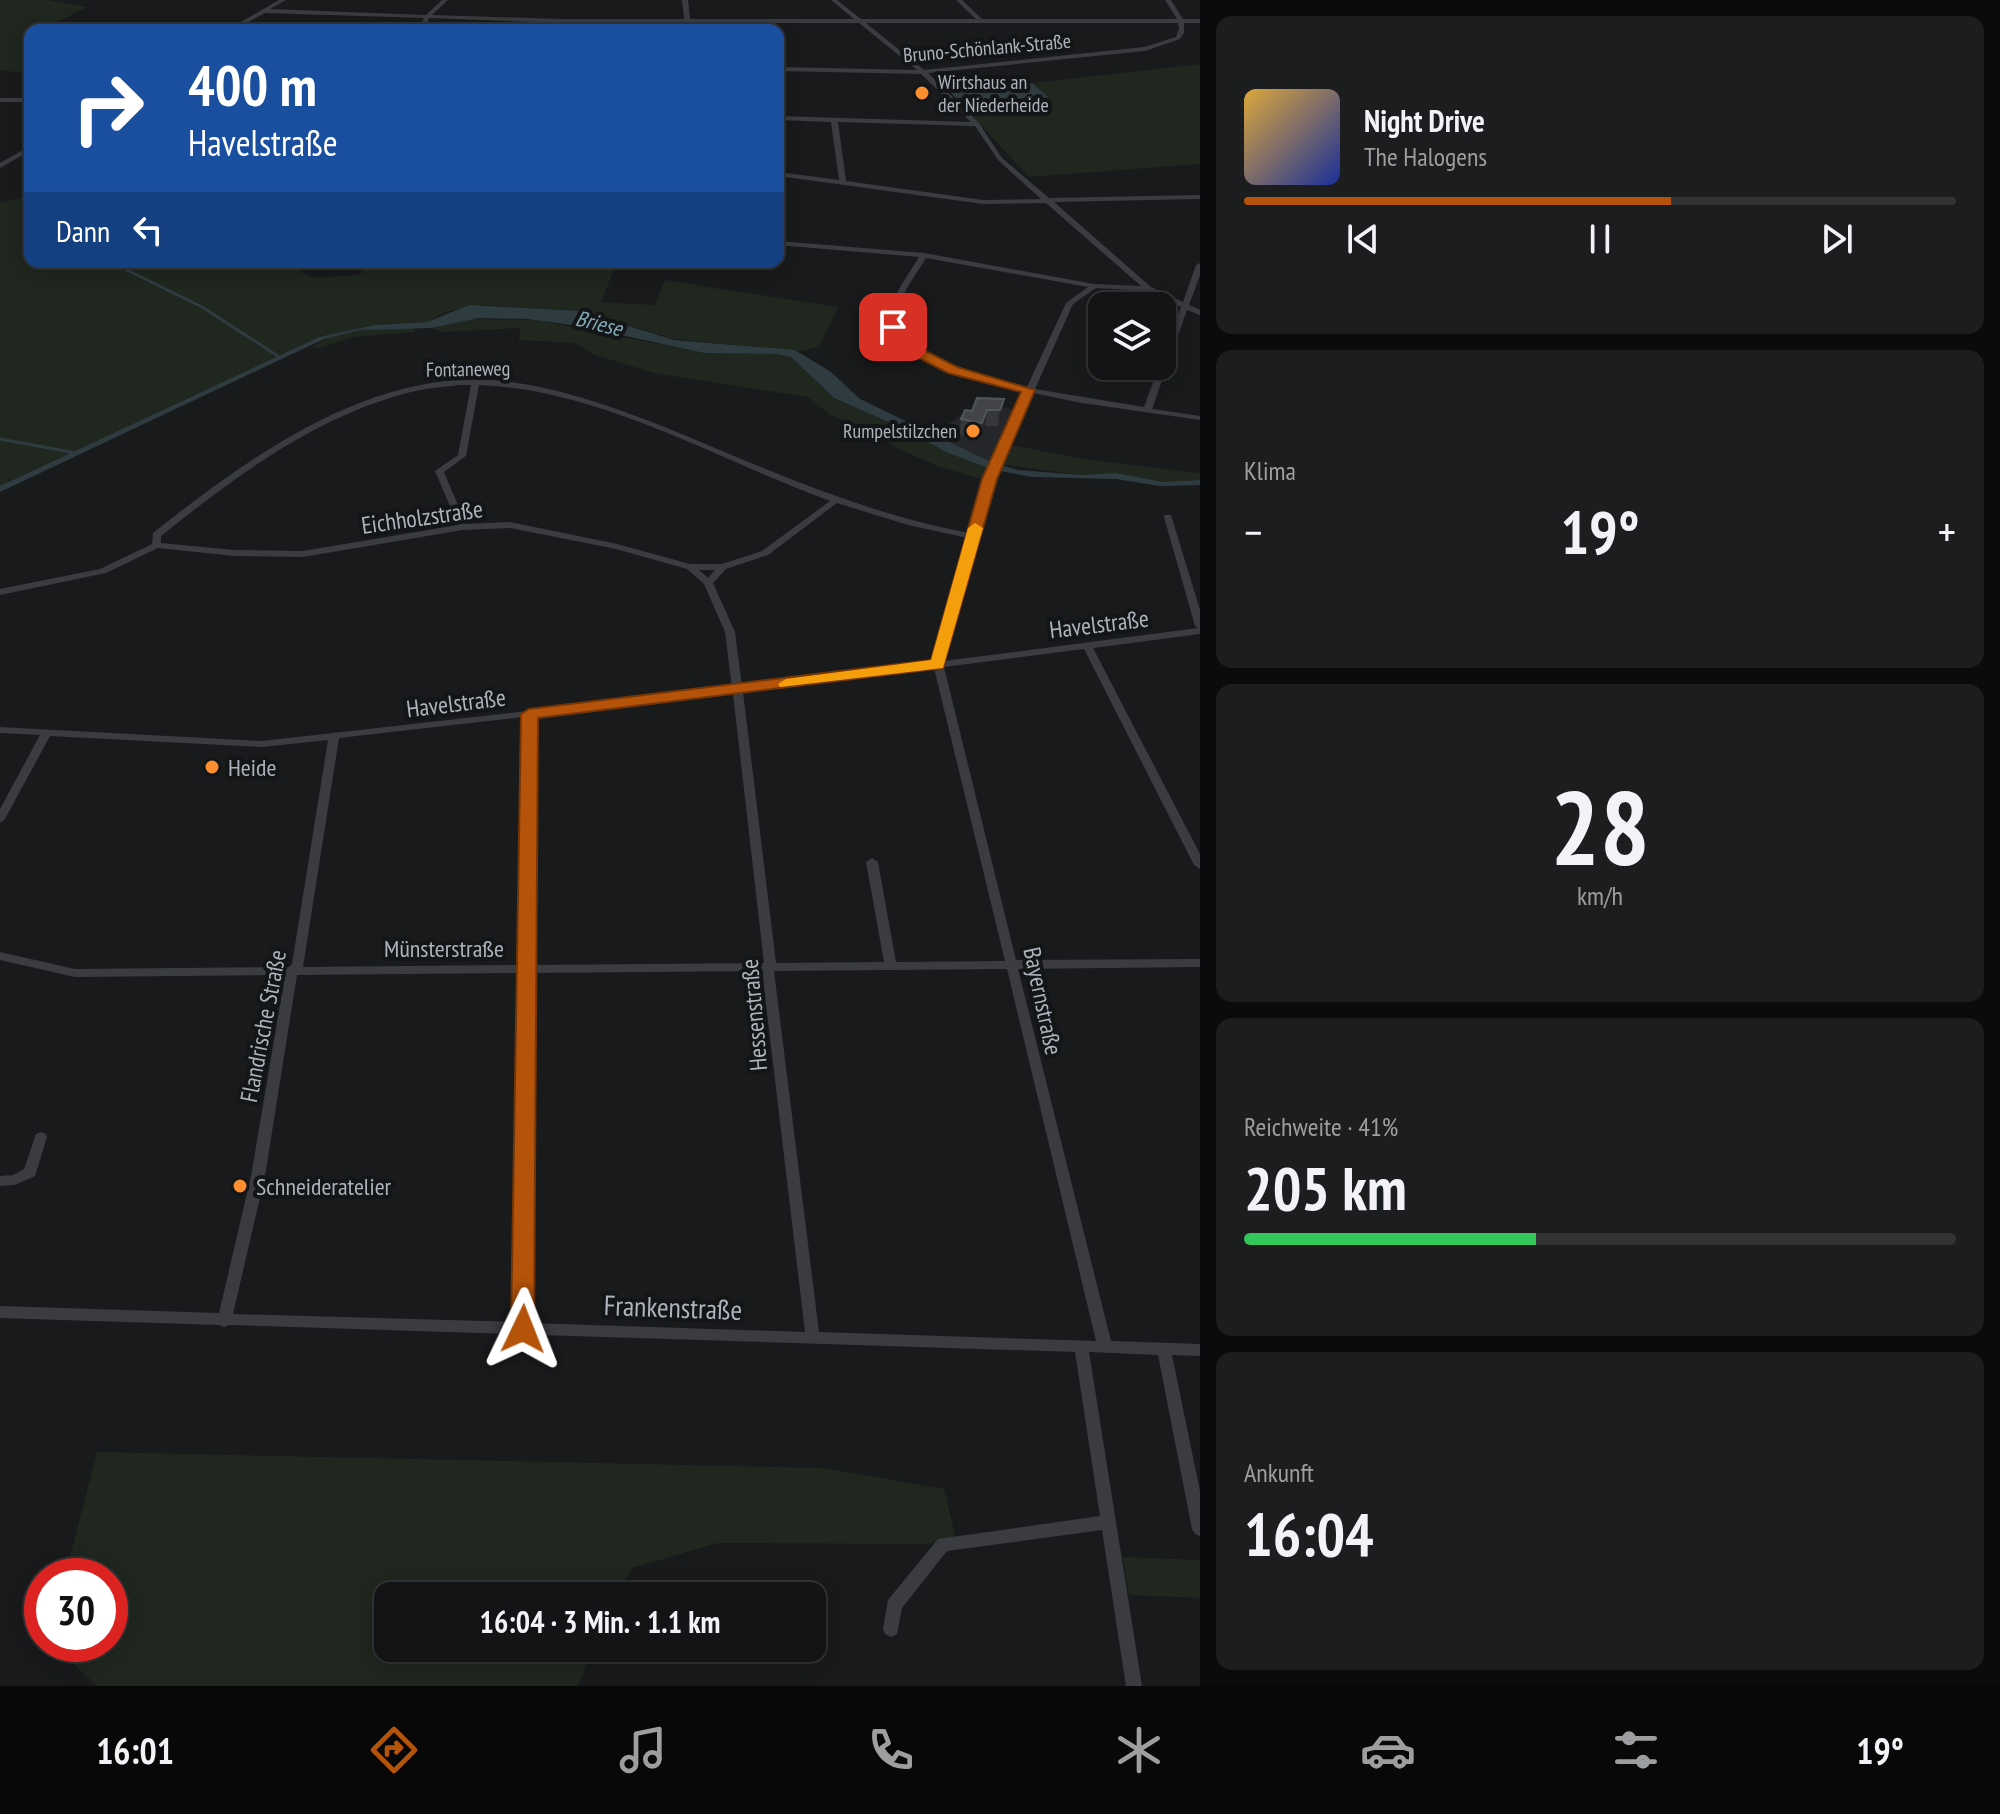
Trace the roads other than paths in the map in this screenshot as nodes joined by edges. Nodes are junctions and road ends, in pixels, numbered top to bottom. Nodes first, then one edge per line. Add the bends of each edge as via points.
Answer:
1 (283, 0) edge
2 (445, 0) edge
3 (685, 0) edge
4 (834, 0) edge
5 (959, 0) edge
6 (1168, 0) edge
7 (264, 11) junction
8 (427, 17) junction
9 (980, 20) junction
10 (861, 21) junction
11 (1182, 21) junction
12 (1200, 21) edge
13 (241, 24) edge
14 (424, 24) edge
15 (630, 24) edge
16 (688, 24) edge
17 (757, 24) edge
18 (784, 69) edge
19 (923, 72) junction
20 (0, 100) edge
21 (24, 100) edge
22 (784, 118) edge
23 (834, 119) junction
24 (977, 124) junction
25 (24, 152) edge
26 (0, 166) edge
27 (784, 175) edge
28 (843, 182) junction
29 (1200, 197) edge
30 (1046, 200) junction
31 (784, 243) edge
32 (924, 255) junction
33 (1200, 265) edge
34 (1094, 286) junction
35 (1148, 289) junction
36 (1185, 307) junction
37 (1200, 313) edge
38 (475, 383) junction
39 (1028, 390) junction
40 (1147, 410) junction
41 (1200, 418) edge
42 (836, 500) junction
43 (1168, 517) dead end
44 (463, 527) junction
45 (973, 536) junction
46 (157, 545) junction
47 (690, 567) junction
48 (723, 567) junction
49 (708, 583) junction
50 (0, 592) edge
51 (1199, 631) edge
52 (1087, 645) junction
53 (938, 664) junction
54 (737, 690) junction
55 (529, 714) junction
56 (0, 730) edge
57 (46, 733) junction
58 (334, 737) junction
59 (0, 819) edge
60 (872, 862) dead end
61 (1200, 865) edge
62 (0, 956) edge
63 (1200, 963) edge
64 (1009, 964) junction
65 (891, 966) junction
66 (768, 968) junction
67 (529, 969) junction
68 (292, 971) junction
69 (41, 1137) dead end
70 (0, 1181) edge
71 (0, 1312) edge
72 (224, 1321) junction
73 (523, 1329) junction
74 (813, 1337) junction
75 (1081, 1346) junction
76 (1105, 1347) junction
77 (1164, 1349) junction
78 (1200, 1350) edge
79 (1106, 1522) junction
80 (1200, 1529) edge
81 (891, 1629) dead end
82 (1134, 1686) edge

1 - 7 street
2 - 8 street
3 - 16 street
4 - 10 street
5 - 9 street
6 - 11 street
7 - 8 street
7 - 13 street
8 - 14 street
8 - 15 street
9 - 10 street
9 - 11 street
10 - 17 street
10 - 19 street
11 - 12 street
11 - 19 street, Bruno-Schönlank-Straße via 1178,38 1145,49
18 - 19 street, Bruno-Schönlank-Straße
19 - 24 street
20 - 21 street
22 - 23 street
23 - 24 street
23 - 28 street
24 - 30 street via 1000,159
25 - 26 street
27 - 28 street
28 - 30 street via 983,202
29 - 30 street
30 - 35 street
31 - 32 street
32 - 34 street
32 - 39 street via 893,312 899,342 952,370
33 - 36 street
34 - 35 street
34 - 39 street via 1070,303
35 - 36 street
36 - 37 street
36 - 40 street
38 - 42 street, Fontaneweg via 547,392 641,421
38 - 44 street via 462,456 439,471
38 - 46 street, Fontaneweg via 413,388 343,412 212,488 156,535
39 - 40 street
39 - 45 street via 989,479
40 - 41 street
42 - 45 street, Fontaneweg
42 - 48 street, Eichholzstraße via 765,553
43 - 51 street
44 - 46 street, Eichholzstraße via 303,554
44 - 47 street, Eichholzstraße via 510,525
45 - 53 street
46 - 50 street, Fontaneweg via 103,571
47 - 48 street, Eichholzstraße
47 - 49 street, Eichholzstraße
48 - 49 street, Eichholzstraße
49 - 54 street, Eichholzstraße via 730,632
51 - 52 street, Havelstraße
52 - 53 street, Havelstraße
52 - 61 street
53 - 54 street, Havelstraße
53 - 64 street, Bayernstraße via 1012,956
54 - 55 street, Havelstraße
54 - 66 street, Hessenstraße
55 - 58 street, Havelstraße
55 - 67 street
56 - 57 street, Havelstraße
57 - 58 street, Havelstraße via 262,744
57 - 59 street
58 - 68 street, Flandrische Straße via 298,965
60 - 65 street
62 - 68 street, Münsterstraße via 75,973
63 - 64 street, Münsterstraße
64 - 65 street, Münsterstraße
64 - 76 street, Bayernstraße
65 - 66 street, Münsterstraße
66 - 67 street, Münsterstraße
66 - 74 street, Hessenstraße
67 - 68 street, Münsterstraße
67 - 73 street
68 - 72 street, Flandrische Straße via 258,1176
69 - 70 street via 30,1172
71 - 72 street, Frankenstraße
72 - 73 street, Frankenstraße
73 - 74 street, Frankenstraße
74 - 75 street, Frankenstraße
75 - 76 street, Frankenstraße
75 - 79 street
76 - 77 street, Frankenstraße
77 - 78 street, Frankenstraße
77 - 80 street
79 - 81 street via 943,1544 894,1605
79 - 82 street

